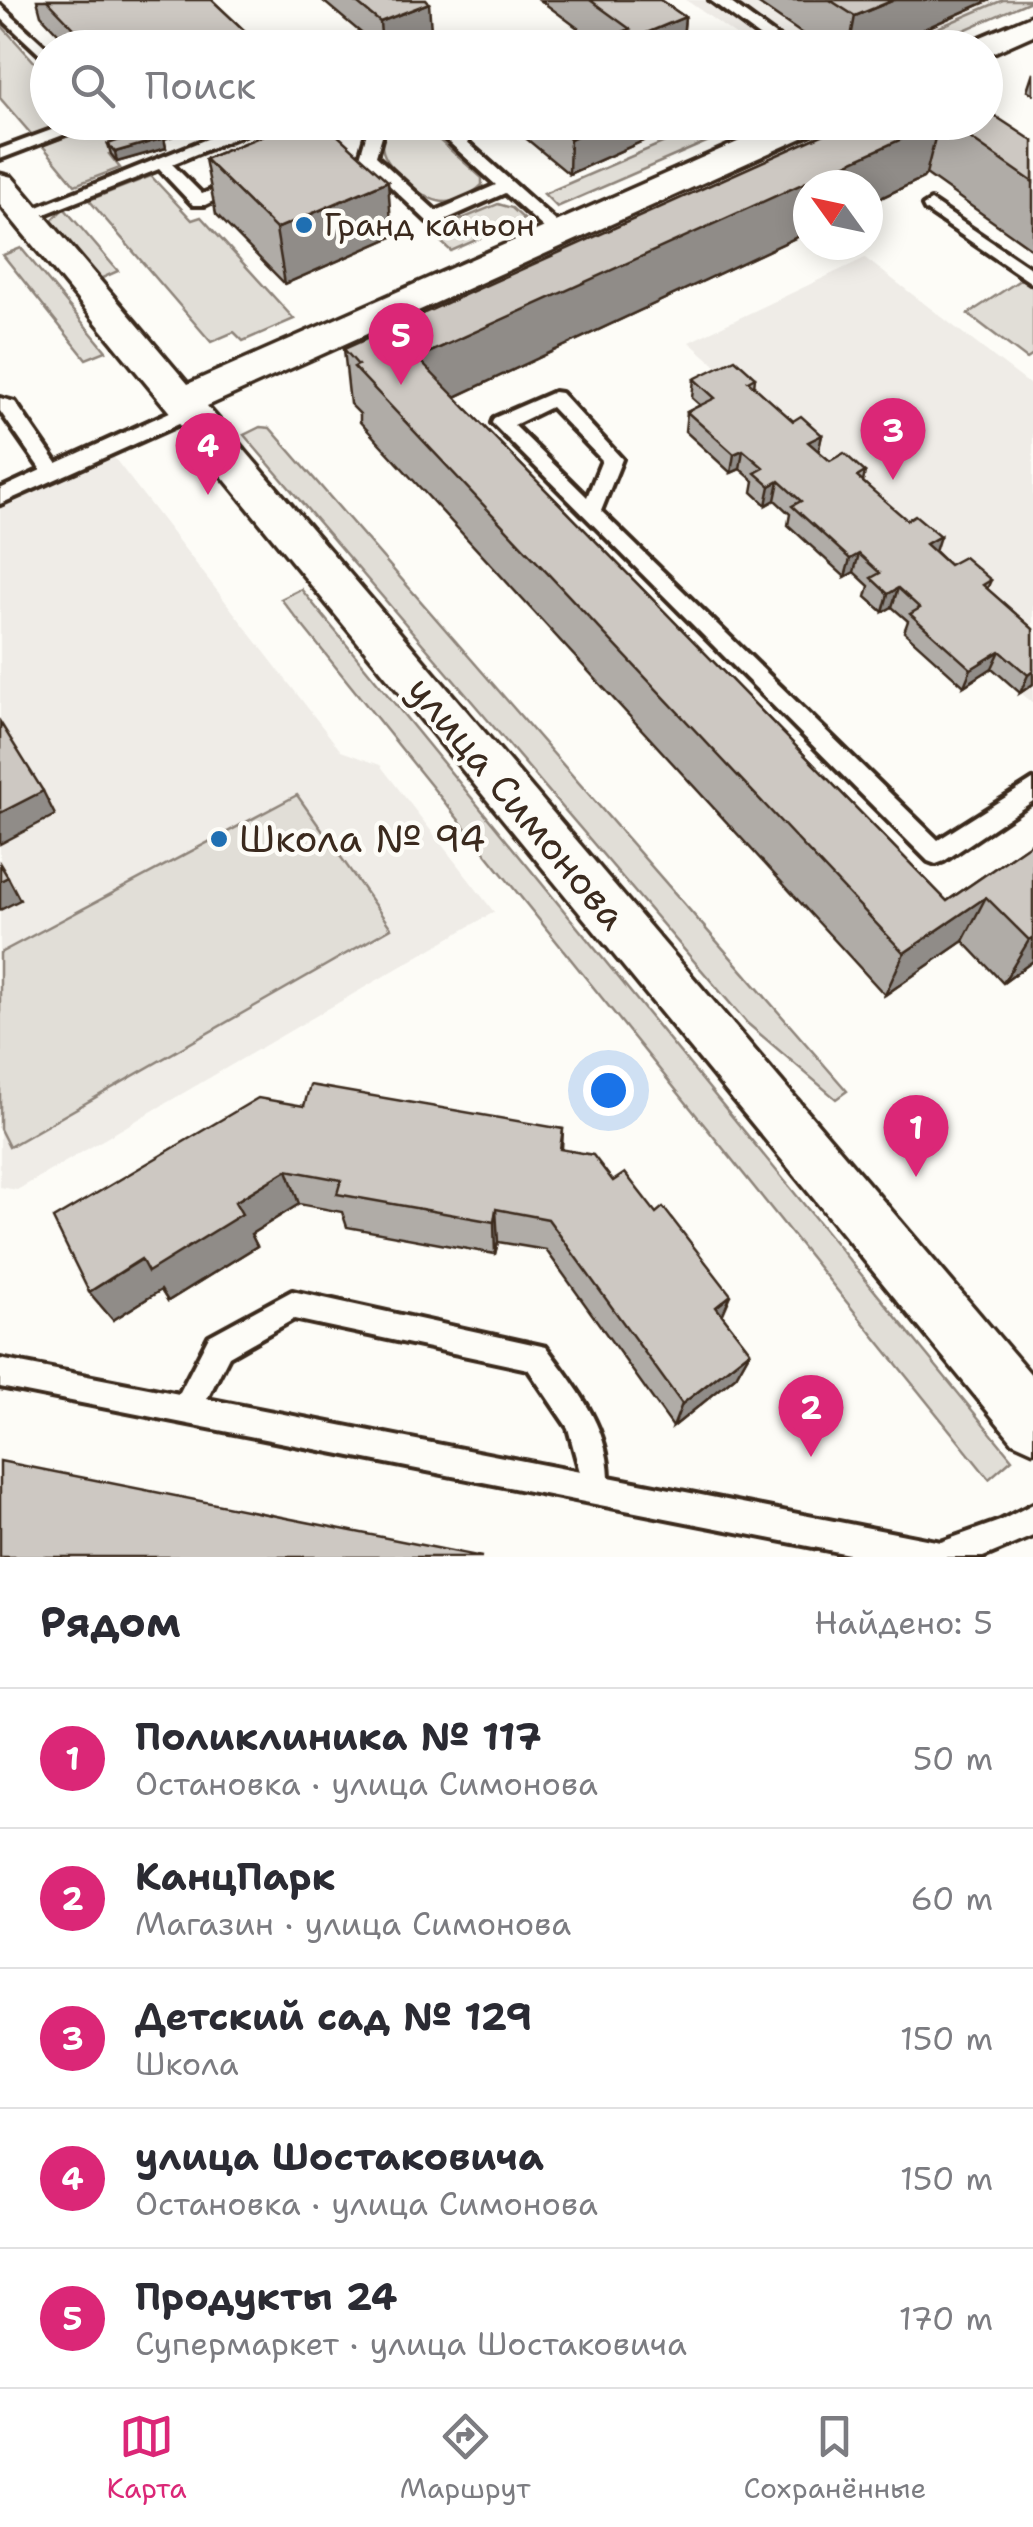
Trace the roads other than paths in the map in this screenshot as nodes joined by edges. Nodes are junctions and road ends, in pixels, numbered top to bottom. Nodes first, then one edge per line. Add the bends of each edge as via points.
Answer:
1 (715, 0) edge
2 (695, 7) dead end
3 (0, 9) edge
4 (1033, 24) edge
5 (759, 30) edge
6 (1003, 38) edge
7 (30, 40) edge
8 (39, 140) edge
9 (217, 140) edge
10 (373, 140) edge
11 (455, 140) edge
12 (771, 140) edge
13 (0, 154) edge
14 (160, 162) junction
15 (249, 181) edge
16 (0, 184) edge
17 (507, 186) junction
18 (931, 206) dead end
19 (26, 215) junction
20 (561, 234) junction
21 (1033, 278) edge
22 (0, 404) edge
23 (186, 406) junction
24 (53, 473) junction
25 (0, 497) edge
26 (591, 512) junction
27 (1033, 789) edge
28 (0, 1373) edge
29 (187, 1409) junction
30 (1033, 1422) edge
31 (595, 1489) junction
32 (1033, 1520) edge
33 (941, 1557) edge

1 - 2 lane
1 - 5 lane
3 - 7 lane
4 - 6 street
8 - 13 lane
9 - 14 lane
10 - 17 lane via 368,157 434,218
11 - 17 lane
12 - 20 street
14 - 15 lane via 198,201
14 - 19 lane
16 - 19 street, улица Симонова
17 - 20 lane
18 - 21 lane
19 - 23 street, улица Симонова
20 - 23 street
22 - 24 lane
23 - 24 lane
23 - 30 street, улица Симонова
24 - 25 lane
26 - 26 lane via 514,436 501,423 554,398 612,459
26 - 27 lane via 936,854
28 - 29 lane
29 - 31 lane
29 - 31 lane via 220,1346 292,1305 536,1357 584,1422 596,1462
31 - 33 lane
32 - 33 lane

